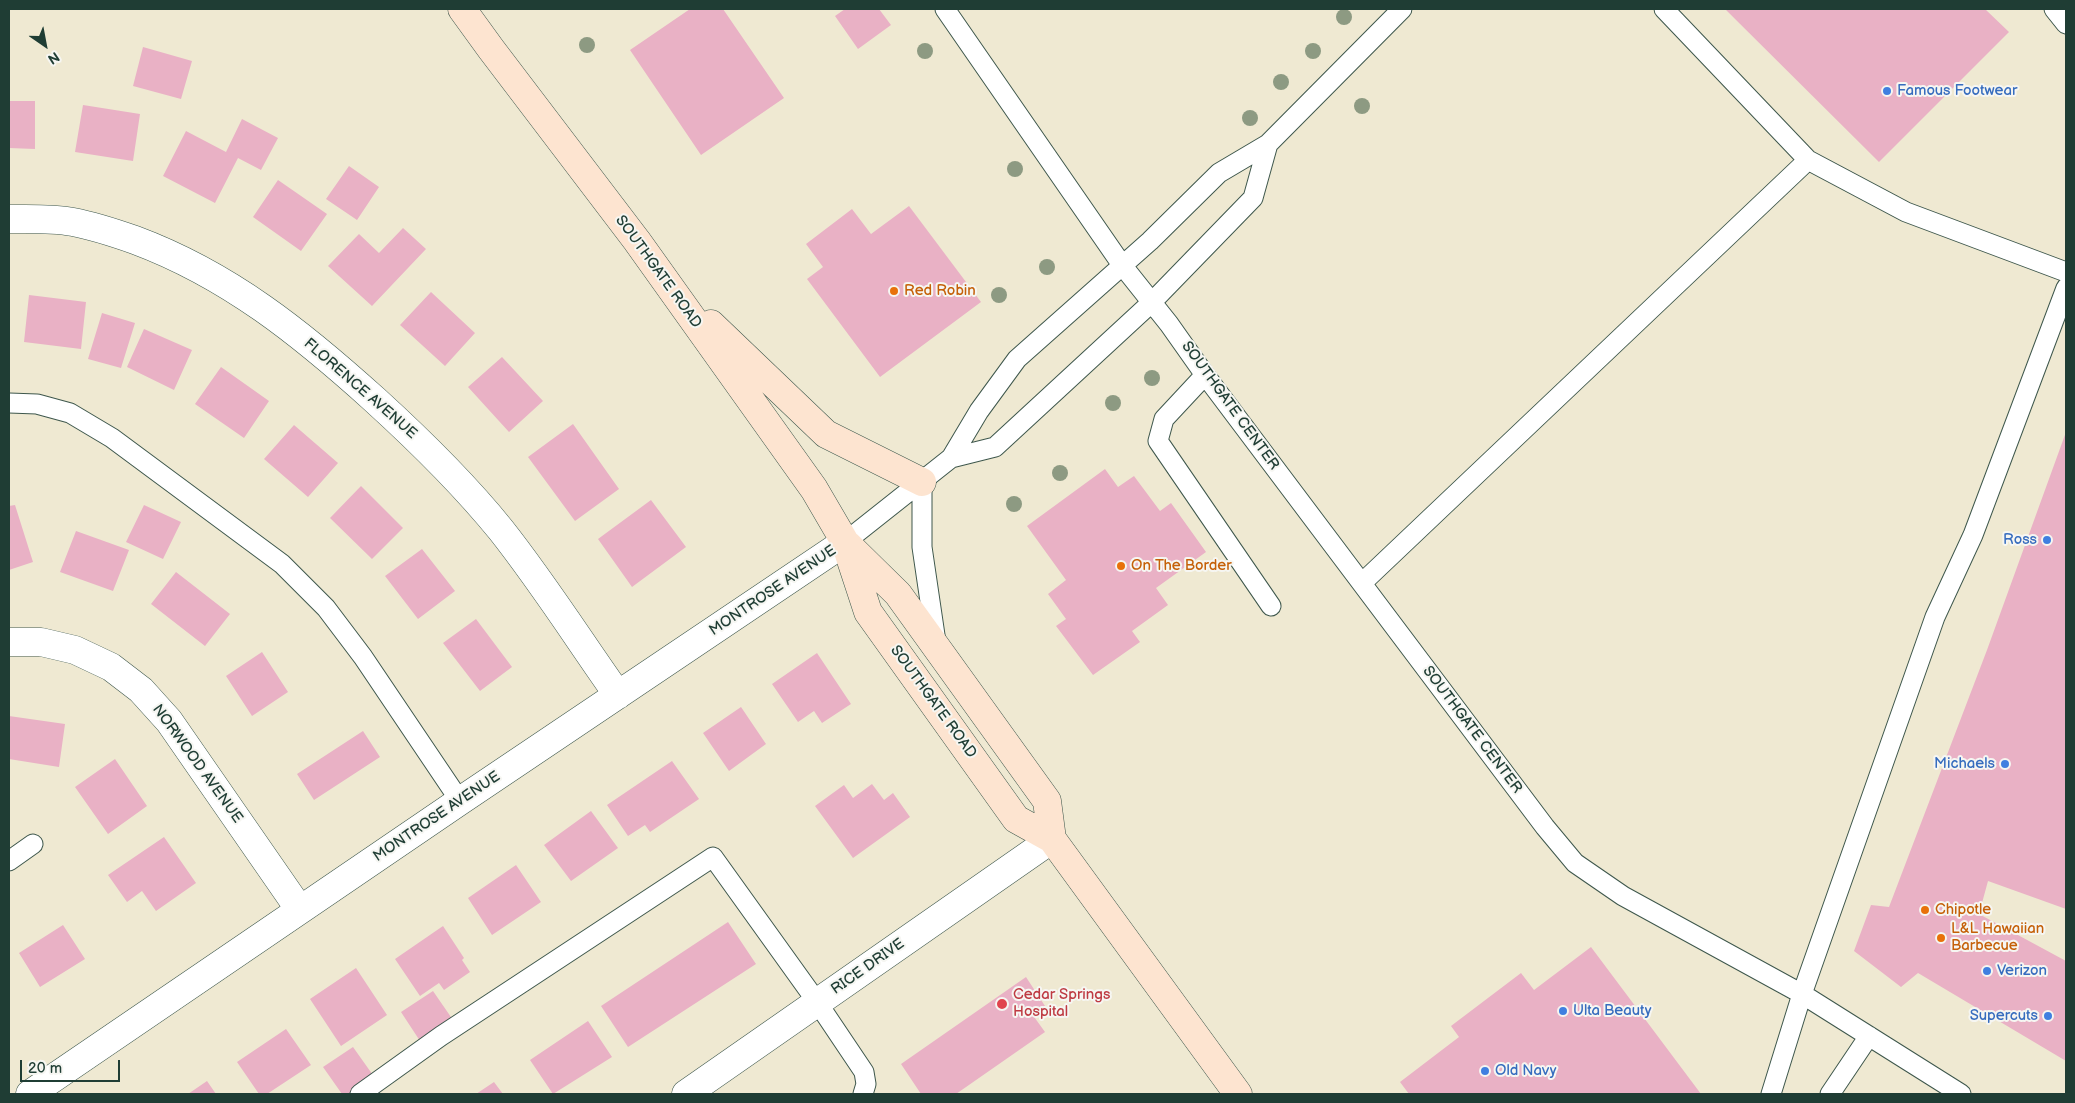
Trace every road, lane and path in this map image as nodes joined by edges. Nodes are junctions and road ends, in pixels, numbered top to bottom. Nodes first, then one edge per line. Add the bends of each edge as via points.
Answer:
1 (462, 9) edge
2 (945, 9) edge
3 (1402, 9) edge
4 (1664, 9) edge
5 (2054, 9) edge
6 (2066, 24) edge
7 (1268, 144) junction
8 (1808, 160) junction
9 (9, 219) edge
10 (1122, 265) junction
11 (2066, 272) edge
12 (662, 277) junction
13 (2066, 288) edge
14 (1151, 303) junction
15 (1205, 375) junction
16 (9, 403) edge
17 (951, 458) junction
18 (922, 482) junction
19 (845, 542) junction
20 (1362, 583) junction
21 (1270, 606) dead end
22 (9, 642) edge
23 (937, 648) junction
24 (618, 695) junction
25 (460, 800) junction
26 (1052, 839) junction
27 (33, 844) dead end
28 (9, 861) edge
29 (300, 910) junction
30 (1802, 994) junction
31 (817, 1002) junction
32 (1869, 1036) junction
33 (30, 1094) edge
34 (360, 1094) edge
35 (686, 1094) edge
36 (863, 1094) edge
37 (1238, 1094) edge
38 (1771, 1094) edge
39 (1830, 1094) edge
40 (1961, 1094) edge

1 - 12 street, SOUTHGATE ROAD
2 - 10 lane, SOUTHGATE CENTER
3 - 7 lane
4 - 8 lane
5 - 6 lane
7 - 10 lane via 1219,173
7 - 14 lane via 1253,198
8 - 11 lane via 1906,212
8 - 20 lane
9 - 24 street, FLORENCE AVENUE via 72,222 114,232 161,250 238,290 330,359 431,452 470,494 530,569
10 - 14 lane, SOUTHGATE CENTER
10 - 17 lane via 1017,359 979,411
12 - 18 street via 826,434
12 - 19 street, SOUTHGATE ROAD via 814,489
13 - 30 lane via 1973,535 1935,617
14 - 15 lane, SOUTHGATE CENTER
14 - 17 lane via 995,447
15 - 20 lane, SOUTHGATE CENTER
15 - 21 lane via 1164,419 1158,442
16 - 25 lane via 37,404 70,413 112,438 282,564 326,608 358,650
17 - 18 lane
18 - 19 lane
18 - 23 lane via 922,547
19 - 23 street, SOUTHGATE ROAD via 898,594
19 - 24 street, MONTROSE AVENUE
19 - 26 street, SOUTHGATE ROAD via 868,612 1016,819
20 - 30 lane, SOUTHGATE CENTER via 1545,827 1575,862 1623,896
22 - 29 street, NORWOOD AVENUE via 41,642 75,650 111,667 142,690 170,721
23 - 26 street, SOUTHGATE ROAD via 1047,801
24 - 25 street, MONTROSE AVENUE
25 - 29 street, MONTROSE AVENUE
26 - 31 street, RICE DRIVE
26 - 37 street, SOUTHGATE ROAD
27 - 28 lane
29 - 33 street, MONTROSE AVENUE
30 - 32 lane, SOUTHGATE CENTER
30 - 38 lane
31 - 34 lane via 713,857 441,1036
31 - 35 street, RICE DRIVE
31 - 36 lane via 864,1072 866,1084
32 - 39 lane
32 - 40 lane, SOUTHGATE CENTER

